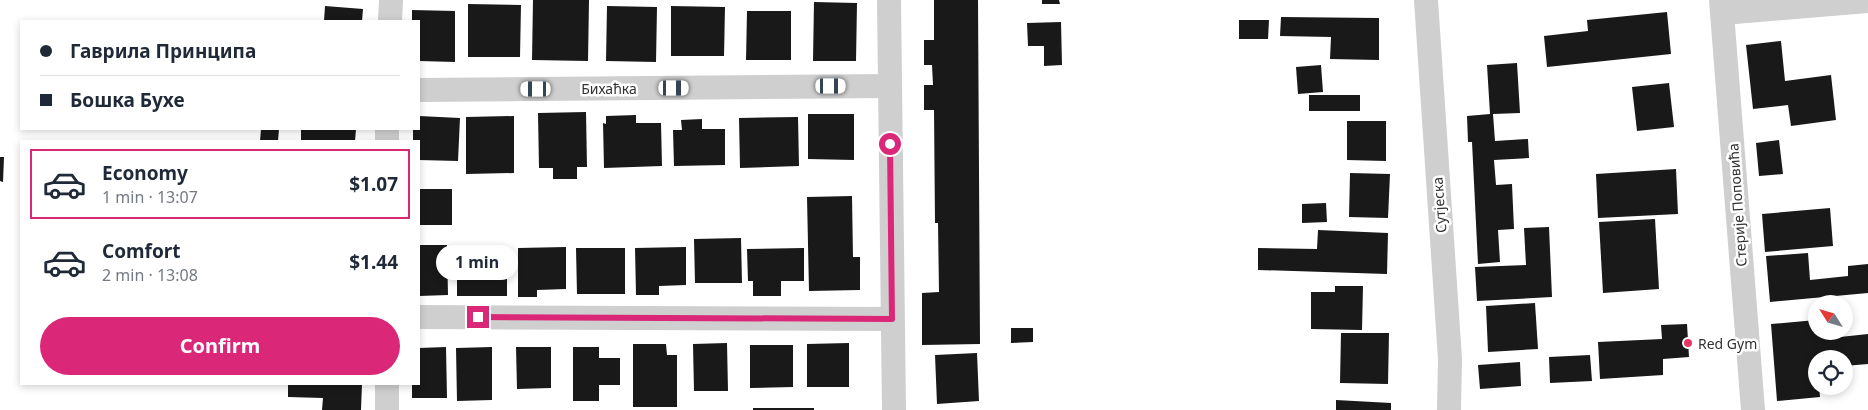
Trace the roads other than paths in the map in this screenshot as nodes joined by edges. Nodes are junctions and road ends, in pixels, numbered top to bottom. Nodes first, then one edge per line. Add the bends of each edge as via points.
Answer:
1 (391, 0) edge
2 (889, 0) edge
3 (1426, 0) edge
4 (1868, 1) edge
5 (1722, 7) edge
6 (390, 20) edge
7 (890, 86) junction
8 (420, 90) edge
9 (420, 317) edge
10 (892, 319) junction
11 (387, 385) edge
12 (387, 410) edge
13 (894, 410) edge
14 (1449, 410) edge
15 (1753, 410) edge

1 - 6 street
2 - 7 street
3 - 14 street, Сутјеска via 1450,359
4 - 5 street
5 - 15 street, Стерије Поповића
7 - 8 street, Бихаћка
7 - 10 street
9 - 10 street
10 - 13 street
11 - 12 street

